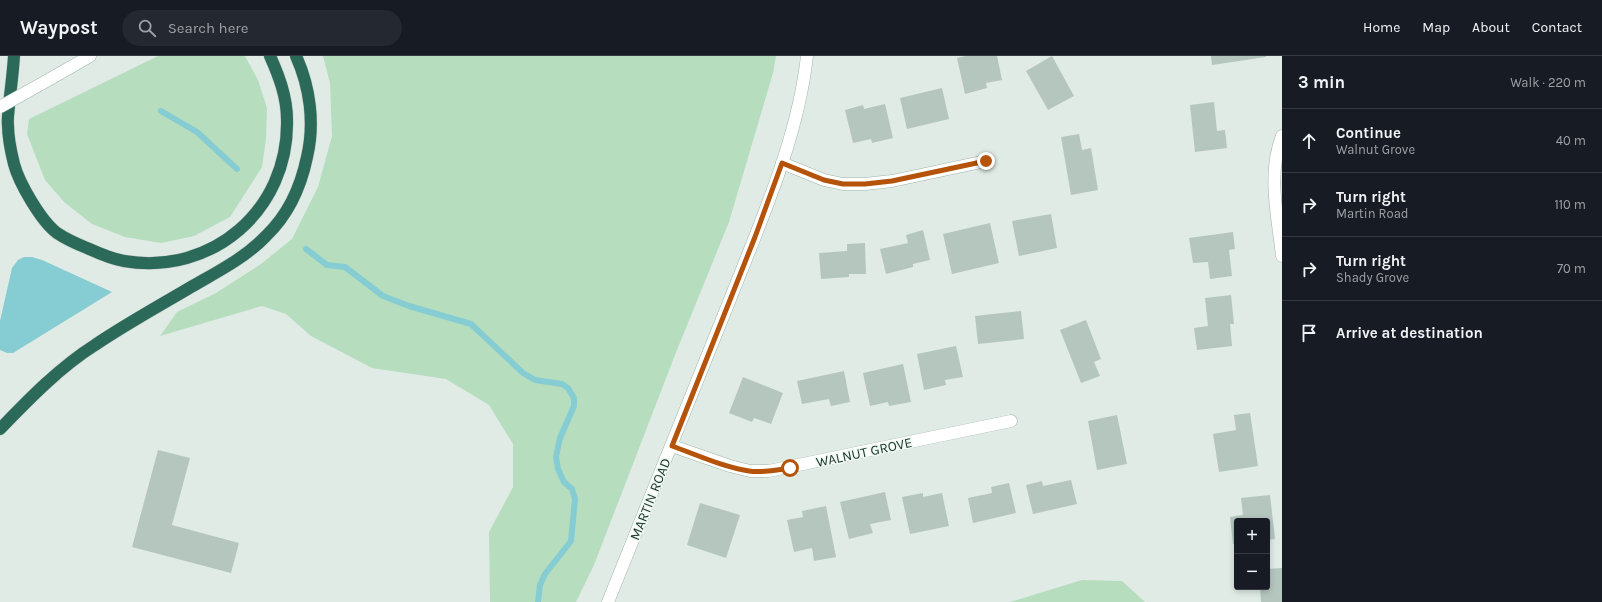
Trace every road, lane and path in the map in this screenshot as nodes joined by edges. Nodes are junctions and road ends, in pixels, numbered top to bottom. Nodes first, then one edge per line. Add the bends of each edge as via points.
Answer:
1 (14, 56) edge
2 (90, 56) edge
3 (270, 56) edge
4 (296, 56) edge
5 (807, 56) edge
6 (0, 107) edge
7 (1282, 136) edge
8 (986, 161) dead end
9 (782, 163) junction
10 (1282, 256) edge
11 (1012, 421) dead end
12 (0, 429) edge
13 (672, 446) junction
14 (608, 602) edge

1 - 3 highway via 8,124 10,145 14,165 25,190 40,214 56,232 80,245 123,261 146,263 168,262 216,247 253,218 266,201 283,160 287,120 280,80
2 - 6 street, bridge
4 - 12 highway via 303,72 308,96 311,119 310,145 297,192 267,235 249,252 215,274 93,346 26,402
5 - 9 street, MARTIN ROAD via 798,106
7 - 10 street via 1275,164 1274,188
8 - 9 street via 892,181 865,184 843,184 824,180
9 - 13 street, MARTIN ROAD
11 - 13 street, WALNUT GROVE via 769,471 750,471 730,466
13 - 14 street, MARTIN ROAD

